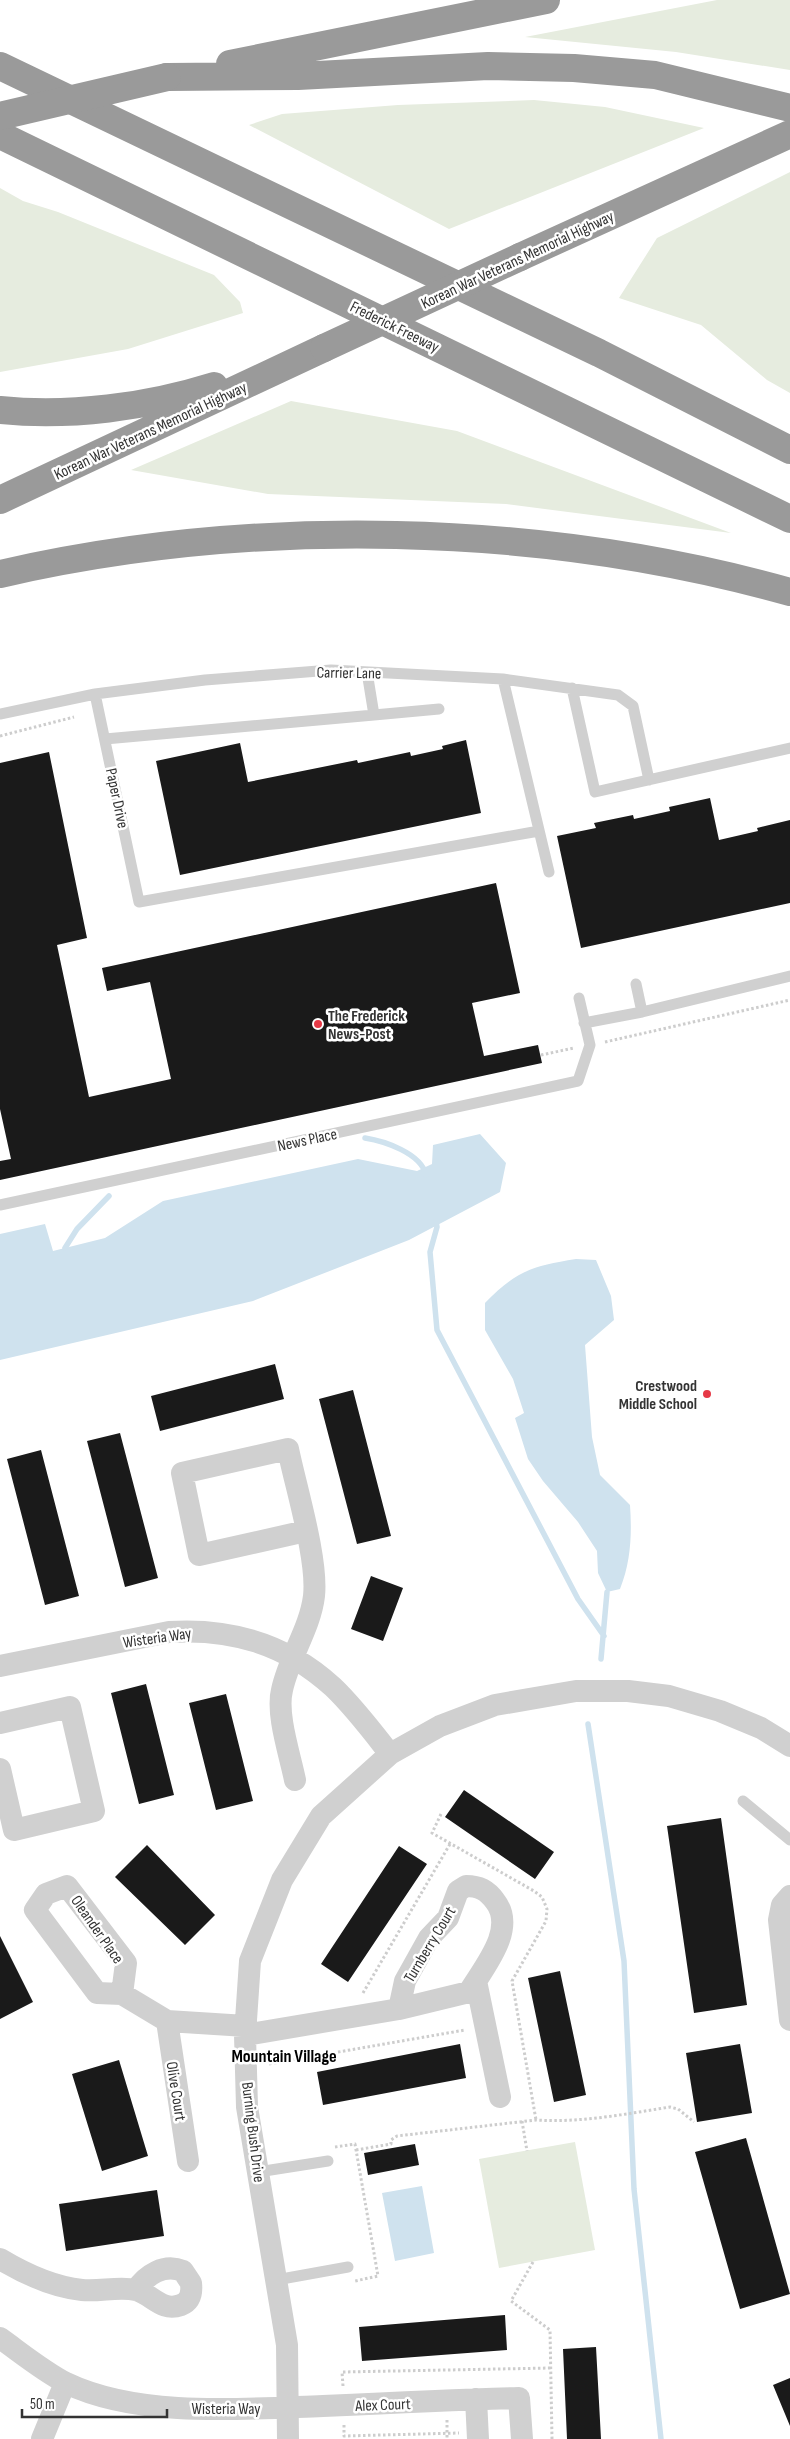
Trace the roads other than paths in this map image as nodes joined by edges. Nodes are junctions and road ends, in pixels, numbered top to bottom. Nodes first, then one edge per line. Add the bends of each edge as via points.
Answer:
1 (546, 0) edge
2 (0, 66) edge
3 (167, 77) junction
4 (790, 108) edge
5 (0, 116) edge
6 (790, 134) edge
7 (0, 136) edge
8 (324, 348) junction
9 (0, 410) edge
10 (790, 450) edge
11 (0, 500) edge
12 (790, 519) edge
13 (0, 574) edge
14 (790, 592) edge
15 (367, 672) junction
16 (503, 679) junction
17 (572, 688) junction
18 (95, 694) junction
19 (439, 709) dead end
20 (0, 714) edge
21 (374, 715) junction
22 (105, 739) junction
23 (790, 748) edge
24 (649, 780) junction
25 (539, 831) junction
26 (549, 872) dead end
27 (790, 976) edge
28 (636, 984) dead end
29 (579, 998) dead end
30 (642, 1012) junction
31 (584, 1023) junction
32 (0, 1205) edge
33 (306, 1531) junction
34 (292, 1657) junction
35 (0, 1666) edge
36 (0, 1723) edge
37 (790, 1746) edge
38 (390, 1754) junction
39 (0, 1769) edge
40 (295, 1780) dead end
41 (744, 1801) dead end
42 (790, 1840) edge
43 (790, 1896) edge
44 (476, 1981) junction
45 (122, 1994) junction
46 (399, 2010) junction
47 (790, 2020) edge
48 (167, 2021) junction
49 (246, 2031) junction
50 (500, 2097) dead end
51 (188, 2161) dead end
52 (328, 2161) dead end
53 (258, 2172) junction
54 (0, 2259) edge
55 (348, 2266) dead end
56 (276, 2280) junction
57 (136, 2290) dead end
58 (0, 2338) edge
59 (65, 2382) junction
60 (476, 2400) junction
61 (289, 2407) junction
62 (477, 2436) edge
63 (42, 2439) edge
64 (288, 2439) edge
65 (522, 2439) edge

1 - 3 highway
2 - 10 highway via 599,354
3 - 4 highway via 298,76 488,66 574,68 655,75
3 - 5 highway, bridge
6 - 8 highway, Korean War Veterans Memorial Highway, bridge
7 - 12 highway, Frederick Freeway
8 - 9 highway via 196,392 74,410
8 - 11 highway, Korean War Veterans Memorial Highway
13 - 14 highway via 112,553 209,541 306,535 402,535 539,544 635,556 740,577
15 - 16 lane, Carrier Lane
15 - 18 lane, Carrier Lane via 332,670 205,680
15 - 21 lane
16 - 17 lane, Carrier Lane
16 - 25 lane
17 - 24 lane, Carrier Lane via 618,695 633,706
17 - 24 lane via 595,792
18 - 20 lane, Carrier Lane
18 - 22 lane, Paper Drive
19 - 21 lane
21 - 22 lane
22 - 25 lane, Paper Drive via 139,902
23 - 24 lane
25 - 26 lane
27 - 30 lane
28 - 30 lane
29 - 31 lane
30 - 31 lane
31 - 32 lane, News Place via 590,1045 578,1081
33 - 33 street via 288,1449 182,1473 200,1555
33 - 34 street via 314,1595 308,1621
34 - 35 street, Wisteria Way via 272,1646 196,1630 169,1632
34 - 38 street, Wisteria Way via 332,1686
34 - 40 street via 281,1691 281,1712
36 - 39 street via 70,1707 94,1811 14,1830
37 - 38 street, Burning Bush Drive via 761,1728 720,1711 669,1696 628,1691 576,1691 495,1705 440,1726
38 - 49 street, Burning Bush Drive via 321,1816 282,1880 250,1961
41 - 42 lane
43 - 47 street via 782,1905 779,1920
44 - 46 street, Turnberry Court via 469,1992
44 - 46 street, Turnberry Court via 499,1940 503,1915 491,1895 477,1886 466,1886 458,1891 448,1918 429,1938 405,1981
44 - 50 street
45 - 45 street, Oleander Place via 97,1993 35,1910 46,1894 68,1886 126,1963
45 - 48 street, Oleander Place
46 - 49 street, Turnberry Court
48 - 49 street, Oleander Place
48 - 51 street, Olive Court
49 - 53 street, Burning Bush Drive via 247,2107
52 - 53 lane
53 - 56 street, Burning Bush Drive
54 - 57 street via 28,2276 81,2290
55 - 56 lane
56 - 61 street, Burning Bush Drive via 287,2345
58 - 59 street, Wisteria Way
59 - 61 street, Wisteria Way via 141,2405
59 - 63 street
60 - 61 street, Alex Court
60 - 62 street
60 - 65 street, Alex Court via 519,2398
61 - 64 street, Burning Bush Drive

